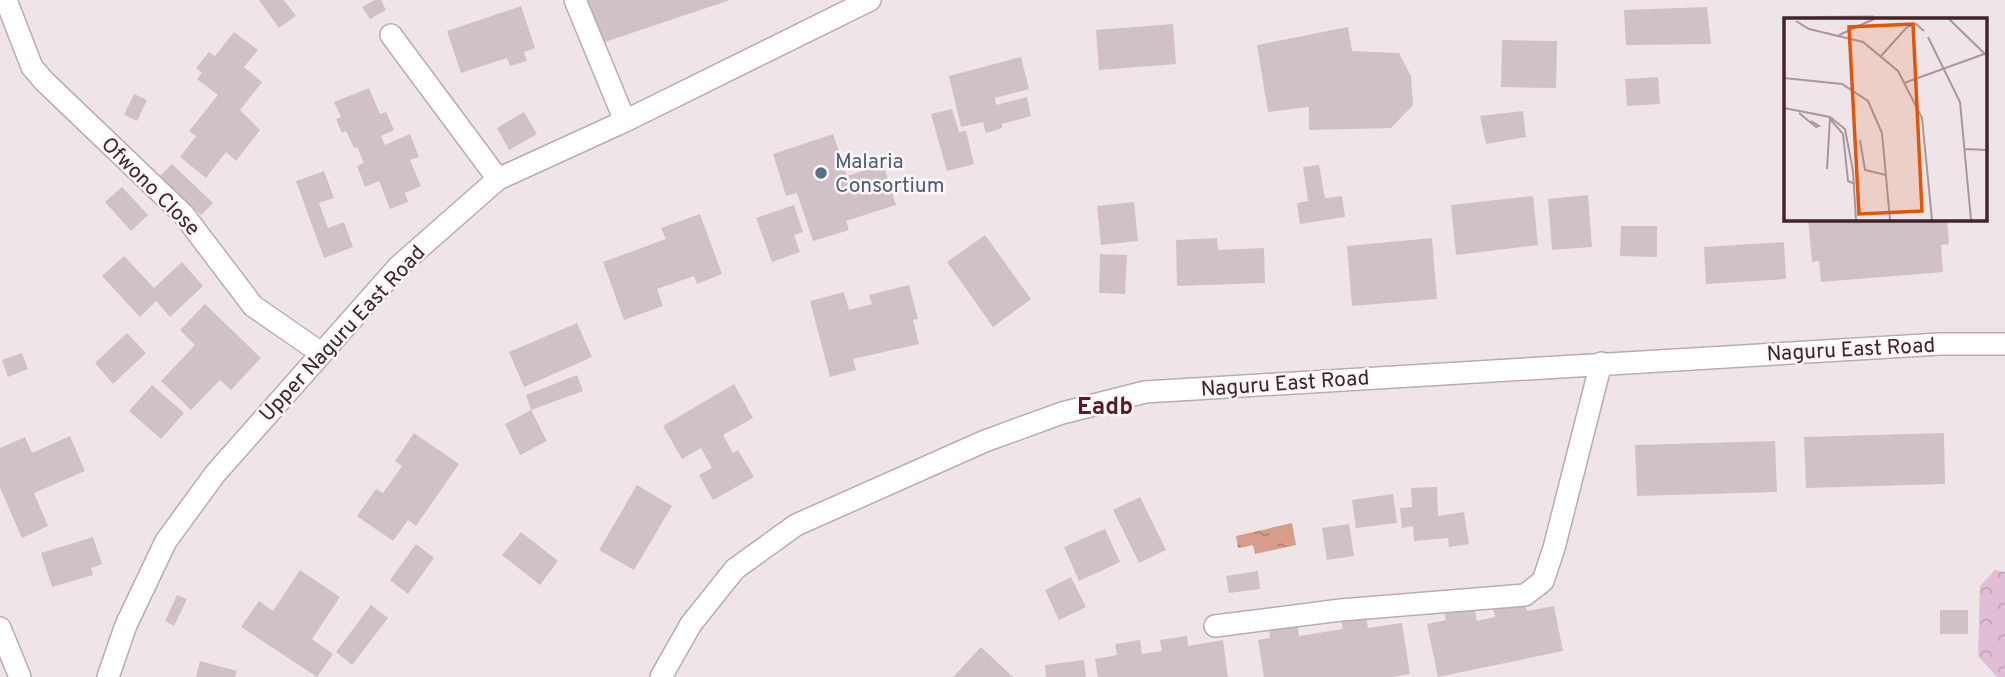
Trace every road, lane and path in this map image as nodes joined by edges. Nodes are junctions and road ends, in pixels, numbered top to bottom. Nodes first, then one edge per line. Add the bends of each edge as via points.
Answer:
1 (6, 0) edge
2 (575, 0) edge
3 (870, 0) edge
4 (391, 34) dead end
5 (625, 121) junction
6 (498, 179) junction
7 (2005, 344) edge
8 (321, 353) junction
9 (1601, 363) junction
10 (1215, 626) dead end
11 (0, 628) edge
12 (20, 677) edge
13 (108, 677) edge
14 (661, 677) edge

1 - 8 street, Ofwono Close via 32,67 44,81 184,215 253,306
2 - 5 street
3 - 5 street, Upper Naguru East Road
4 - 6 street
5 - 6 street, Upper Naguru East Road
6 - 8 street, Upper Naguru East Road via 399,266
7 - 9 street, Naguru East Road
8 - 13 street, Upper Naguru East Road via 215,474 166,541 126,625
9 - 10 street via 1554,548 1543,581 1533,591
9 - 14 street, Naguru East Road via 1144,392 1062,413 985,441 796,525 735,569 691,624
11 - 12 street

